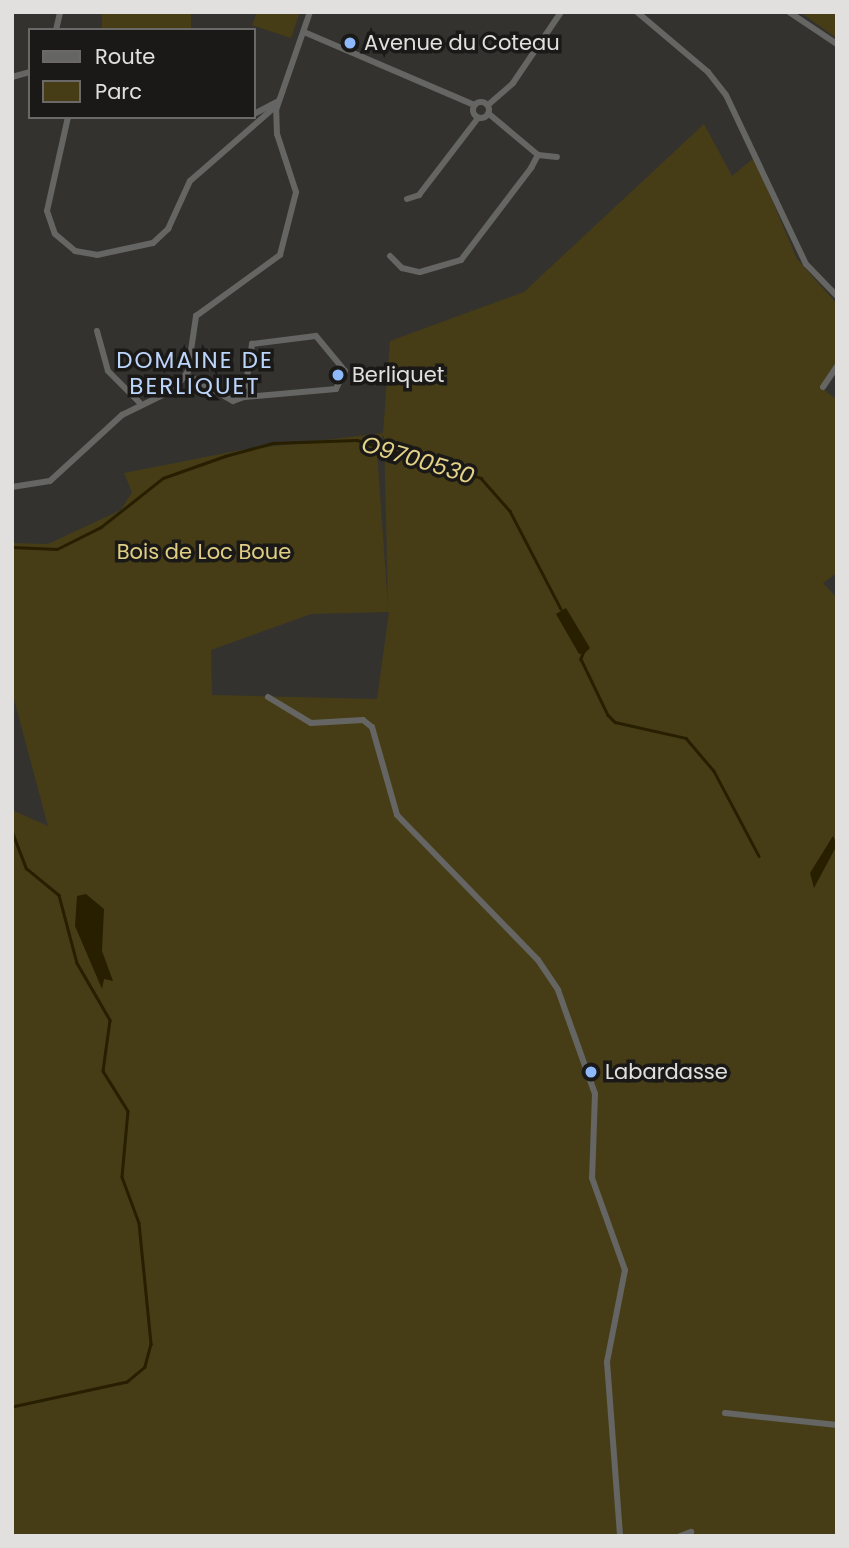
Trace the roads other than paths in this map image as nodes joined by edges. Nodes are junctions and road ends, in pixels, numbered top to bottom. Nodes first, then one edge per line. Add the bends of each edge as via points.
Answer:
1 (310, 12) edge
2 (561, 12) edge
3 (637, 12) edge
4 (789, 12) edge
5 (304, 32) junction
6 (837, 44) edge
7 (280, 100) junction
8 (474, 105) junction
9 (488, 109) junction
10 (256, 113) edge
11 (478, 118) junction
12 (68, 119) edge
13 (538, 155) junction
14 (557, 157) dead end
15 (407, 199) dead end
16 (390, 256) dead end
17 (837, 296) edge
18 (97, 331) dead end
19 (837, 366) edge
20 (187, 375) junction
21 (823, 387) dead end
22 (244, 397) junction
23 (139, 402) junction
24 (12, 487) edge
25 (268, 697) dead end
26 (725, 1413) dead end
27 (733, 1414) junction
28 (732, 1423) dead end
29 (837, 1425) edge
30 (691, 1532) dead end
31 (620, 1536) edge
32 (680, 1536) edge

1 - 5 street
2 - 9 street via 513,83
3 - 17 street via 708,72 726,95 806,264
4 - 6 street
5 - 7 street
5 - 8 street
7 - 10 street
7 - 12 street via 190,181 168,229 153,243 97,255 75,251 55,234 47,211
7 - 20 street via 277,134 296,192 291,233 264,272 196,316
8 - 9 street
8 - 11 street
9 - 11 street
9 - 13 street
11 - 15 street via 419,195
13 - 14 street
13 - 16 street via 461,260 421,272 402,268
18 - 23 street via 108,371
19 - 21 street
20 - 22 street via 233,401
20 - 23 street via 163,397
22 - 22 street via 248,352 257,341 320,337 345,371 336,388
23 - 24 street via 50,481
25 - 31 street via 312,723 363,720 372,727 397,816 538,960 558,990 595,1094 592,1178 625,1270 607,1362
26 - 27 street
27 - 28 street
27 - 29 street
30 - 32 street

